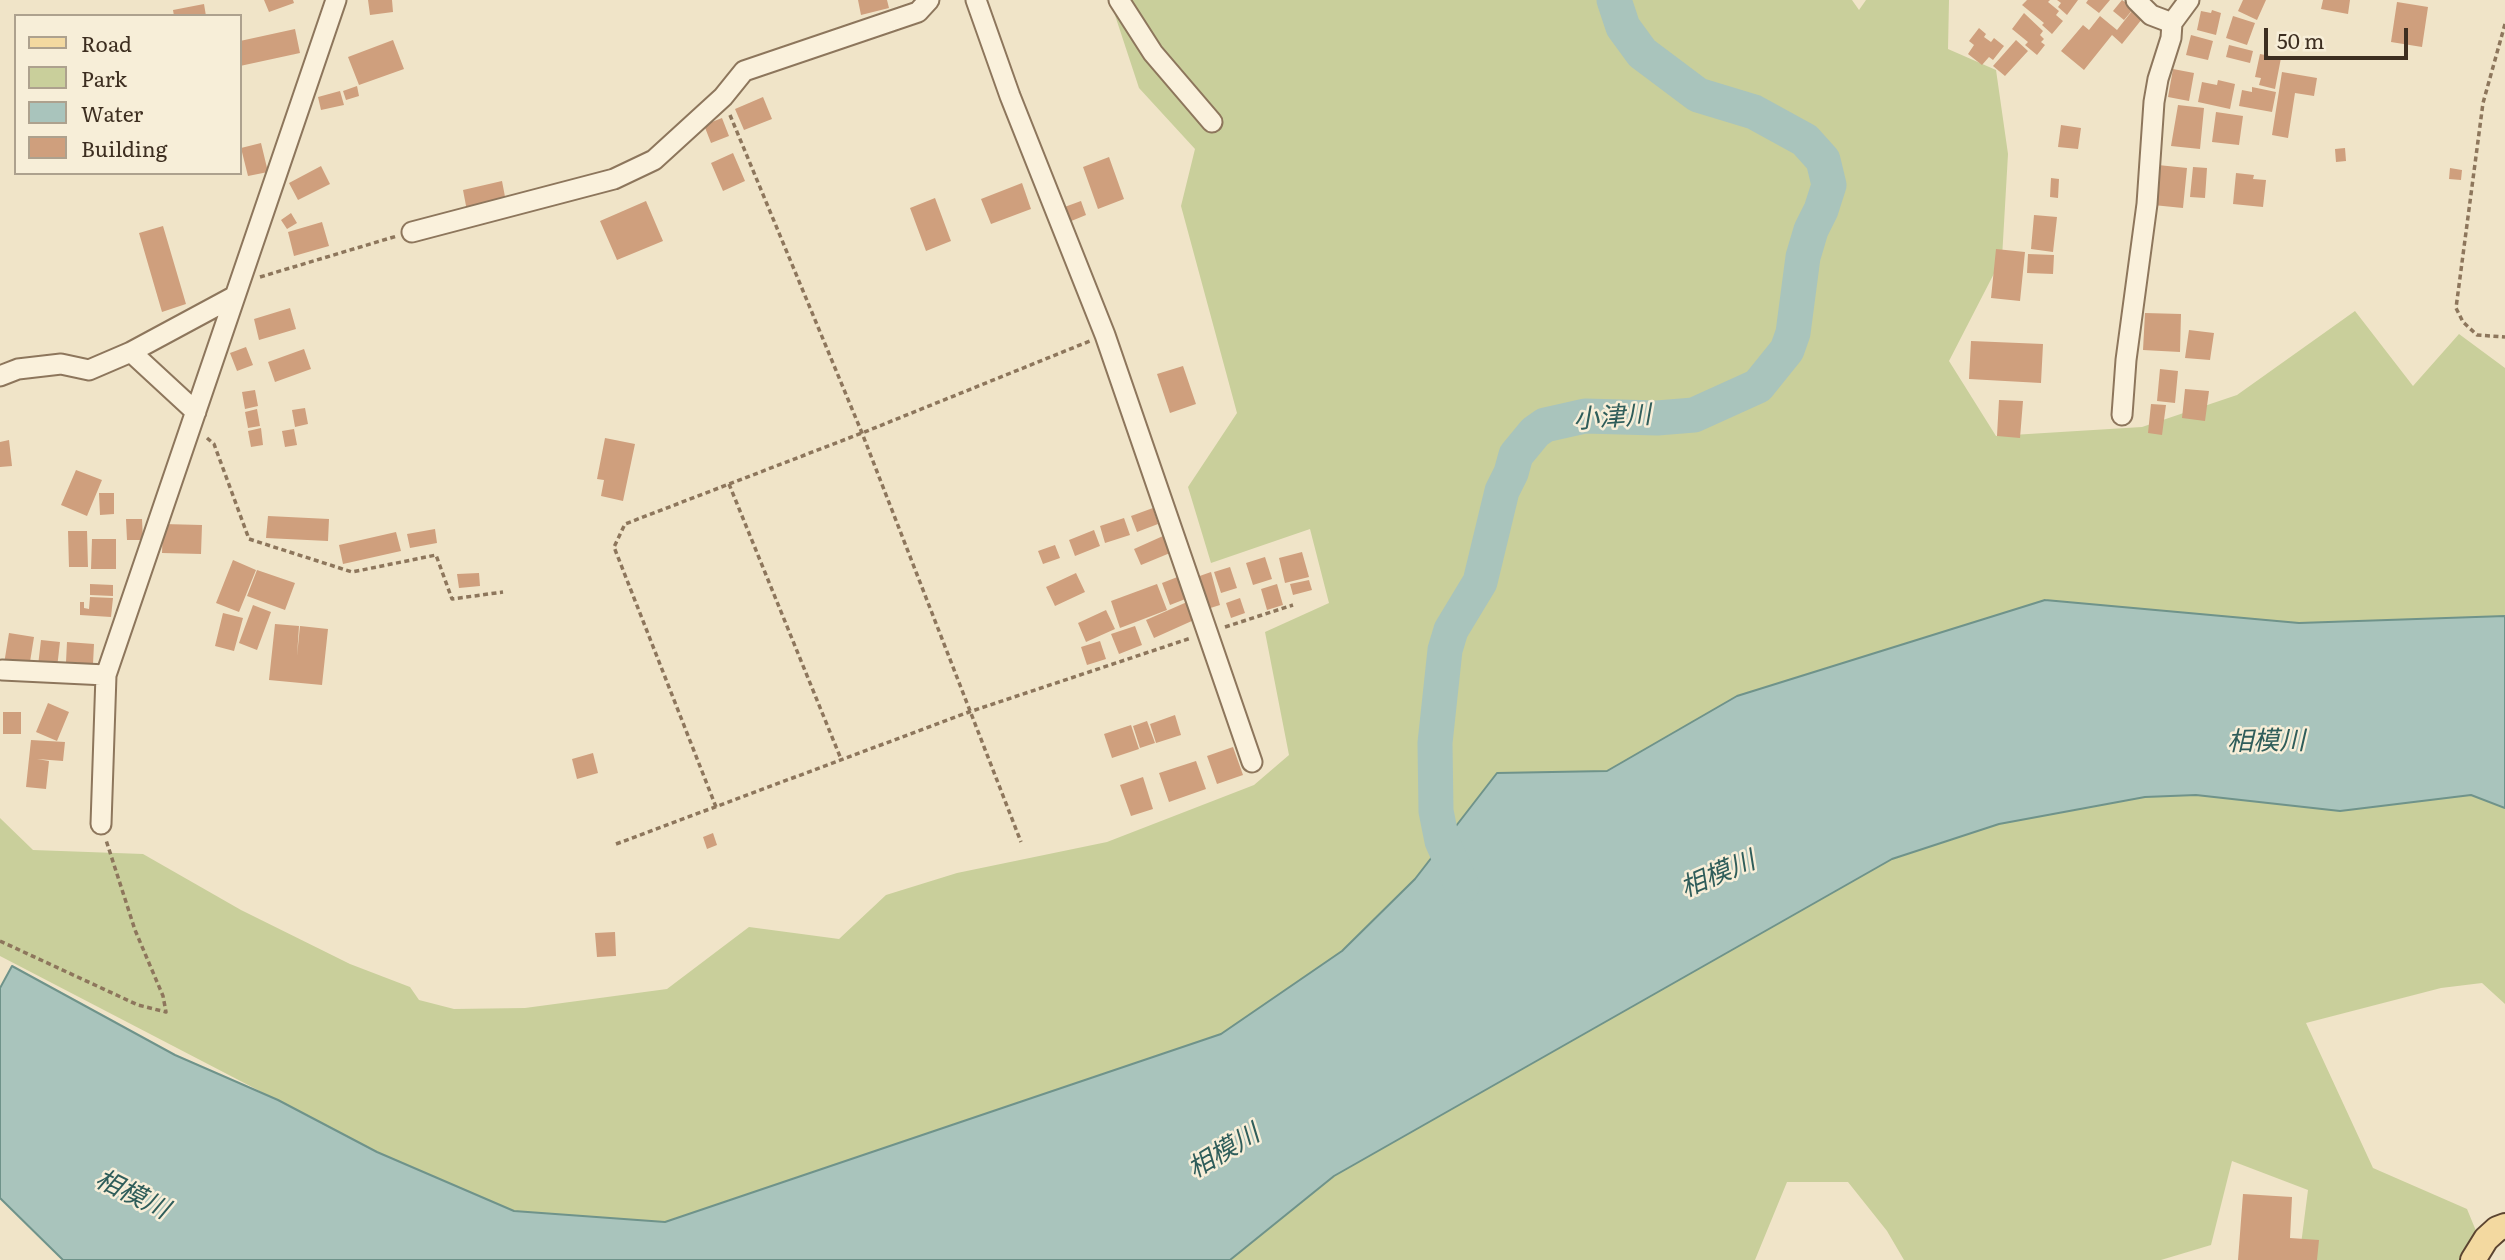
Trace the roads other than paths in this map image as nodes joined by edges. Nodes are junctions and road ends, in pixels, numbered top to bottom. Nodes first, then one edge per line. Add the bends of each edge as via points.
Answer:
1 (335, 0) edge
2 (929, 0) edge
3 (976, 0) edge
4 (1119, 0) edge
5 (2136, 0) edge
6 (2189, 0) edge
7 (2172, 23) junction
8 (1212, 122) dead end
9 (412, 232) road end
10 (237, 289) junction
11 (131, 352) junction
12 (0, 376) edge
13 (2123, 415) dead end
14 (194, 417) junction
15 (2, 670) dead end
16 (106, 675) junction
17 (1252, 762) dead end
18 (101, 824) road end
19 (2505, 1226) edge
20 (2473, 1260) edge

1 - 10 street
2 - 9 street via 918,12 744,71 723,97 654,160 614,179
3 - 17 street via 1105,335
4 - 8 street via 1153,53
5 - 7 street via 2151,15
6 - 7 street
7 - 13 street via 2154,102
10 - 11 street
10 - 14 street
11 - 12 street via 89,370 61,364
11 - 14 street
14 - 16 street
15 - 16 street
16 - 18 street
19 - 20 main road via 2486,1240

